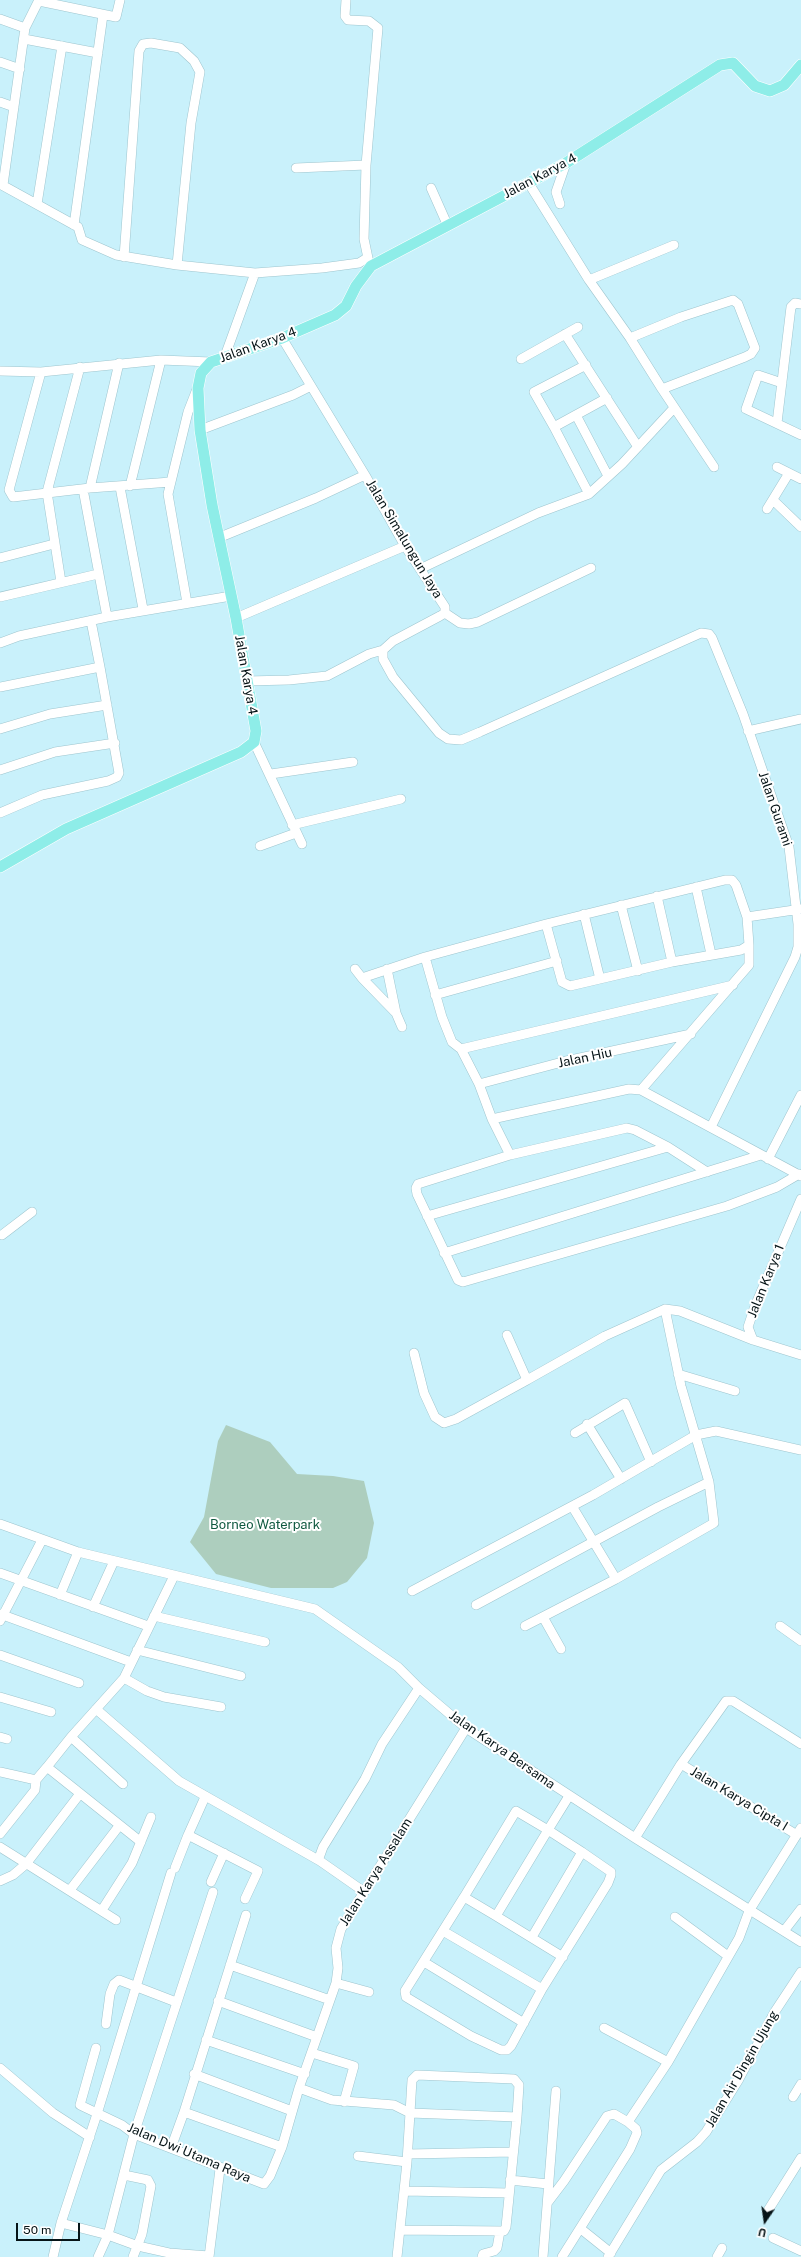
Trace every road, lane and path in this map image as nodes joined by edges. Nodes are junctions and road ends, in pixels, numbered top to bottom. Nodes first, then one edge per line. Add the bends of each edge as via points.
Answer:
1 (39, 0) edge
2 (120, 0) edge
3 (346, 0) edge
4 (103, 15) junction
5 (0, 19) edge
6 (25, 28) junction
7 (24, 39) junction
8 (62, 46) junction
9 (98, 53) junction
10 (0, 62) edge
11 (801, 65) edge
12 (20, 69) junction
13 (0, 102) edge
14 (14, 107) junction
15 (4, 144) edge
16 (566, 163) junction
17 (366, 165) junction
18 (296, 168) dead end
19 (528, 182) junction
20 (1, 185) edge
21 (432, 188) dead end
22 (37, 204) junction
23 (560, 204) dead end
24 (447, 224) junction
25 (74, 225) junction
26 (674, 245) dead end
27 (124, 257) junction
28 (369, 262) junction
29 (177, 265) junction
30 (255, 273) junction
31 (589, 280) junction
32 (801, 304) edge
33 (578, 327) dead end
34 (565, 334) junction
35 (282, 338) junction
36 (630, 338) junction
37 (225, 356) junction
38 (521, 359) dead end
39 (161, 360) junction
40 (211, 362) junction
41 (120, 363) junction
42 (586, 366) junction
43 (80, 367) junction
44 (0, 371) edge
45 (41, 372) junction
46 (782, 384) junction
47 (311, 386) junction
48 (198, 388) junction
49 (662, 389) junction
50 (607, 398) junction
51 (674, 408) junction
52 (576, 415) junction
53 (777, 423) junction
54 (554, 427) junction
55 (200, 430) junction
56 (801, 435) edge
57 (638, 447) junction
58 (777, 467) dead end
59 (714, 468) dead end
60 (789, 473) junction
61 (365, 475) junction
62 (608, 476) junction
63 (801, 478) edge
64 (171, 482) junction
65 (120, 486) junction
66 (130, 486) junction
67 (86, 488) junction
68 (47, 492) junction
69 (589, 494) junction
70 (773, 500) junction
71 (767, 509) dead end
72 (799, 524) edge
73 (218, 538) junction
74 (54, 544) junction
75 (405, 546) junction
76 (0, 558) edge
77 (591, 568) dead end
78 (420, 569) junction
79 (98, 574) junction
80 (61, 582) junction
81 (231, 596) junction
82 (0, 597) edge
83 (187, 603) junction
84 (143, 610) junction
85 (445, 613) junction
86 (107, 617) junction
87 (236, 618) junction
88 (91, 621) junction
89 (0, 643) edge
90 (383, 650) junction
91 (100, 667) junction
92 (247, 681) junction
93 (0, 688) edge
94 (108, 705) junction
95 (801, 719) edge
96 (0, 729) edge
97 (748, 731) junction
98 (254, 742) junction
99 (115, 743) junction
100 (353, 762) dead end
101 (0, 770) edge
102 (271, 774) junction
103 (400, 799) dead end
104 (0, 813) edge
105 (294, 829) junction
106 (302, 844) dead end
107 (260, 846) dead end
108 (0, 867) edge
109 (696, 887) junction
110 (657, 896) junction
111 (622, 905) junction
112 (799, 909) edge
113 (584, 914) junction
114 (747, 917) junction
115 (546, 924) junction
116 (749, 945) junction
117 (711, 954) junction
118 (424, 957) junction
119 (798, 957) edge
120 (557, 961) junction
121 (672, 962) junction
122 (355, 969) dead end
123 (388, 969) junction
124 (638, 971) junction
125 (362, 978) junction
126 (600, 979) junction
127 (733, 985) junction
128 (435, 995) junction
129 (396, 1013) junction
130 (402, 1027) dead end
131 (692, 1034) junction
132 (461, 1050) junction
133 (479, 1084) junction
134 (641, 1090) junction
135 (801, 1095) edge
136 (492, 1119) junction
137 (711, 1127) junction
138 (668, 1147) junction
139 (510, 1155) junction
140 (764, 1157) junction
141 (706, 1172) junction
142 (800, 1175) edge
143 (801, 1199) edge
144 (32, 1212) dead end
145 (427, 1216) junction
146 (1, 1234) edge
147 (444, 1253) junction
148 (665, 1309) junction
149 (507, 1335) dead end
150 (753, 1340) junction
151 (414, 1353) dead end
152 (801, 1355) edge
153 (678, 1374) junction
154 (527, 1380) junction
155 (735, 1391) dead end
156 (587, 1424) junction
157 (575, 1433) dead end
158 (696, 1436) junction
159 (801, 1450) edge
160 (651, 1462) junction
161 (621, 1479) junction
162 (709, 1482) junction
163 (572, 1506) junction
164 (0, 1524) edge
165 (42, 1540) junction
166 (594, 1542) junction
167 (78, 1552) junction
168 (114, 1561) junction
169 (0, 1573) edge
170 (174, 1576) junction
171 (616, 1579) junction
172 (21, 1581) junction
173 (412, 1591) dead end
174 (60, 1595) junction
175 (476, 1605) dead end
176 (93, 1607) junction
177 (1, 1616) edge
178 (154, 1616) junction
179 (543, 1617) junction
180 (148, 1626) junction
181 (525, 1626) dead end
182 (780, 1626) dead end
183 (801, 1641) edge
184 (266, 1642) dead end
185 (562, 1649) dead end
186 (137, 1650) junction
187 (0, 1655) edge
188 (131, 1662) junction
189 (241, 1676) dead end
190 (124, 1678) junction
191 (79, 1683) dead end
192 (419, 1688) junction
193 (0, 1697) edge
194 (221, 1706) dead end
195 (96, 1709) junction
196 (51, 1712) dead end
197 (466, 1728) junction
198 (71, 1737) junction
199 (801, 1744) edge
200 (681, 1764) junction
201 (47, 1767) junction
202 (0, 1772) edge
203 (36, 1780) junction
204 (123, 1784) dead end
205 (79, 1795) junction
206 (205, 1796) junction
207 (569, 1796) junction
208 (152, 1817) dead end
209 (119, 1826) junction
210 (548, 1830) junction
211 (799, 1831) edge
212 (0, 1834) edge
213 (188, 1835) junction
214 (635, 1838) junction
215 (141, 1842) junction
216 (0, 1847) edge
217 (582, 1852) junction
218 (224, 1853) junction
219 (320, 1861) junction
220 (26, 1864) junction
221 (0, 1881) edge
222 (70, 1890) junction
223 (363, 1891) junction
224 (464, 1897) junction
225 (245, 1899) dead end
226 (801, 1909) edge
227 (102, 1910) junction
228 (749, 1911) junction
229 (246, 1915) dead end
230 (496, 1916) junction
231 (675, 1917) dead end
232 (116, 1920) dead end
233 (443, 1930) junction
234 (784, 1931) junction
235 (532, 1937) junction
236 (801, 1942) edge
237 (728, 1956) junction
238 (563, 1957) junction
239 (424, 1962) junction
240 (230, 1965) junction
241 (801, 1972) edge
242 (336, 1983) junction
243 (136, 1986) junction
244 (542, 1989) junction
245 (369, 1992) dead end
246 (330, 2000) junction
247 (218, 2001) junction
248 (176, 2002) junction
249 (524, 2023) junction
250 (106, 2024) dead end
251 (604, 2028) dead end
252 (317, 2037) junction
253 (206, 2040) junction
254 (96, 2048) dead end
255 (312, 2053) junction
256 (668, 2062) junction
257 (0, 2068) edge
258 (194, 2074) junction
259 (305, 2074) junction
260 (801, 2084) edge
261 (299, 2088) junction
262 (556, 2091) dead end
263 (793, 2097) dead end
264 (344, 2102) junction
265 (292, 2111) junction
266 (184, 2112) junction
267 (410, 2113) junction
268 (97, 2114) junction
269 (517, 2116) junction
270 (628, 2122) junction
271 (134, 2134) junction
272 (90, 2137) junction
273 (282, 2147) junction
274 (171, 2148) junction
275 (513, 2152) junction
276 (358, 2156) dead end
277 (407, 2158) junction
278 (801, 2158) edge
279 (220, 2169) junction
280 (124, 2175) junction
281 (510, 2180) junction
282 (264, 2184) joint
283 (548, 2184) junction
284 (404, 2191) junction
285 (509, 2193) junction
286 (548, 2202) junction
287 (767, 2212) dead end
288 (61, 2223) junction
289 (581, 2229) junction
290 (400, 2230) junction
291 (500, 2231) junction
292 (108, 2235) junction
293 (773, 2238) dead end
294 (138, 2246) junction
295 (722, 2248) dead end
296 (801, 2251) edge
297 (609, 2255) edge
298 (53, 2257) edge
299 (98, 2257) edge
300 (133, 2257) edge
301 (209, 2257) edge
302 (397, 2257) edge
303 (482, 2257) edge
304 (543, 2257) edge
305 (562, 2257) edge
306 (717, 2257) edge

1 - 4 street
1 - 6 street
2 - 4 street via 116,17
3 - 17 street via 345,16 348,20 369,21 378,28
4 - 9 street
5 - 6 street
6 - 7 street
7 - 8 street
7 - 12 street
8 - 9 street
8 - 22 street
9 - 25 street
10 - 12 street
11 - 16 main road, Jalan Karya 4 via 784,85 770,91 754,86 733,62 720,64
12 - 14 street
13 - 14 street
14 - 15 street
15 - 20 street
16 - 19 main road, Jalan Karya 4
16 - 23 street via 556,192
17 - 18 street
17 - 28 street via 364,239
19 - 24 main road, Jalan Karya 4
19 - 31 street
20 - 22 street
21 - 24 street
22 - 25 street
24 - 28 main road, Jalan Karya 4
25 - 27 street via 78,227 82,240 93,247
26 - 31 street
27 - 29 street
27 - 29 street via 139,51 143,44 152,43 180,48 194,61 200,72 190,130
28 - 30 street
28 - 35 main road, Jalan Karya 4 via 341,311
29 - 30 street
30 - 37 street
31 - 36 street
32 - 46 street via 795,303 791,307
33 - 34 street
34 - 38 street
34 - 42 street
35 - 37 main road, Jalan Karya 4
35 - 47 street, Jalan Simalungun Jaya
36 - 49 street
36 - 49 street via 730,300 735,300 738,304 754,351 745,357
37 - 40 main road, Jalan Karya 4
39 - 40 street
39 - 41 street
39 - 66 street
40 - 48 main road, Jalan Karya 4 via 201,373
41 - 43 street
41 - 67 street
42 - 50 street
42 - 54 street via 534,392
43 - 45 street
43 - 68 street
44 - 45 street
45 - 68 street via 10,490 13,497 18,498
46 - 53 street
46 - 53 street via 758,375 746,409
47 - 55 street
47 - 61 street, Jalan Simalungun Jaya
48 - 55 main road, Jalan Karya 4
48 - 64 street via 188,412
49 - 51 street
50 - 52 street
50 - 57 street
51 - 57 street
51 - 59 street
52 - 54 street
52 - 62 street
53 - 56 street
54 - 69 street
55 - 73 main road, Jalan Karya 4
57 - 62 street
58 - 60 street
60 - 63 street
60 - 70 street
61 - 73 street
61 - 75 street, Jalan Simalungun Jaya
62 - 69 street
64 - 66 street
64 - 83 street via 168,494
65 - 66 street
65 - 67 street
65 - 84 street
67 - 68 street
67 - 79 street
68 - 74 street
69 - 78 street via 538,513
70 - 71 street
70 - 72 street
73 - 81 main road, Jalan Karya 4
74 - 76 street
74 - 80 street
75 - 78 street, Jalan Simalungun Jaya
75 - 87 street
77 - 85 street via 478,622 460,624
78 - 85 street, Jalan Simalungun Jaya via 445,607
79 - 80 street
79 - 86 street
80 - 82 street
81 - 83 street
81 - 87 main road, Jalan Karya 4
83 - 84 street
84 - 86 street
85 - 90 street, Jalan Simalungun Jaya via 394,641
86 - 88 street
87 - 92 main road, Jalan Karya 4
88 - 89 street via 19,636
88 - 91 street
90 - 92 street, Jalan Simalungun Jaya via 369,654 327,676
90 - 97 street, Jalan Gurami via 383,659 393,677 439,732 454,741 480,732 700,632 709,634 712,638
91 - 93 street
91 - 94 street
92 - 98 main road, Jalan Karya 4 via 256,731
94 - 96 street via 50,714
94 - 99 street
95 - 97 street
97 - 112 street, Jalan Gurami via 789,847
98 - 102 street
98 - 108 main road via 241,752 66,829
99 - 101 street via 55,752
99 - 104 street via 119,773 117,777 42,795
100 - 102 street
102 - 105 street
103 - 105 street
105 - 106 street
105 - 107 street
109 - 110 street
109 - 114 street via 732,880
109 - 117 street
110 - 111 street
110 - 121 street
111 - 113 street
111 - 124 street
112 - 114 street
112 - 119 street, Jalan Gurami
113 - 115 street
113 - 126 street
114 - 116 street
115 - 118 street
115 - 120 street
116 - 117 street via 741,950
116 - 127 street via 749,965
117 - 121 street
118 - 123 street
118 - 128 street
119 - 137 street, Jalan Gurami
120 - 126 street via 562,982 566,985
120 - 128 street
121 - 124 street
122 - 125 street
123 - 125 street
123 - 129 street
124 - 126 street
125 - 129 street
127 - 131 street
127 - 132 street
128 - 132 street via 452,1042
129 - 130 street
131 - 133 street, Jalan Hiu via 566,1061
131 - 134 street
132 - 133 street
133 - 136 street
134 - 136 street via 629,1089
134 - 137 street
135 - 140 street
136 - 139 street
137 - 140 street
138 - 139 street via 627,1128
138 - 141 street
138 - 145 street
139 - 145 street via 418,1184 416,1194
140 - 141 street
140 - 142 street
141 - 147 street
142 - 147 street via 777,1187 727,1206 472,1281 458,1280
143 - 150 street, Jalan Karya 1 via 750,1320 748,1327
144 - 146 street
145 - 147 street
148 - 150 street via 680,1311
148 - 153 street
148 - 154 street via 604,1336
149 - 154 street
150 - 152 street
151 - 154 street via 424,1393 435,1417 444,1423
153 - 155 street
153 - 158 street
156 - 157 street
156 - 160 street via 625,1403
156 - 161 street
158 - 159 street via 716,1431
158 - 160 street
158 - 162 street
160 - 161 street
161 - 163 street
162 - 166 street
162 - 171 street via 715,1519 712,1525
163 - 166 street
163 - 173 street
164 - 165 street, Jalan Karya Bersama
165 - 167 street, Jalan Karya Bersama
165 - 172 street
166 - 171 street
166 - 175 street
167 - 168 street, Jalan Karya Bersama
167 - 174 street
168 - 170 street, Jalan Karya Bersama
168 - 176 street
169 - 172 street
170 - 178 street
170 - 192 street, Jalan Karya Bersama via 315,1609 398,1667
171 - 179 street
172 - 174 street
172 - 177 street
174 - 176 street
176 - 180 street
177 - 188 street
178 - 180 street
178 - 184 street
179 - 181 street
179 - 185 street
180 - 186 street
182 - 183 street
186 - 188 street
186 - 189 street
187 - 191 street
188 - 190 street
190 - 194 street via 147,1692 164,1697
190 - 195 street
192 - 197 street, Jalan Karya Bersama
192 - 219 street via 382,1744 365,1779 323,1847
193 - 196 street
195 - 198 street
195 - 206 street via 179,1782
197 - 207 street, Jalan Karya Bersama
197 - 223 street, Jalan Karya Assalam
198 - 201 street
198 - 204 street
199 - 200 street via 730,1700 726,1700
200 - 211 street, Jalan Karya Cipta I
200 - 214 street
201 - 203 street
201 - 205 street
202 - 203 street
203 - 212 street via 35,1790
205 - 209 street
205 - 220 street
206 - 213 street
206 - 219 street
207 - 210 street
207 - 214 street, Jalan Karya Bersama
208 - 215 street
209 - 215 street
209 - 222 street
210 - 217 street
210 - 224 street via 518,1811 514,1812
210 - 230 street
211 - 228 street
213 - 218 street
213 - 243 street via 173,1871
214 - 228 street, Jalan Karya Bersama
215 - 227 street via 132,1863
216 - 220 street
217 - 235 street
217 - 238 street via 612,1875
218 - 225 street via 258,1871
218 - 248 street
219 - 223 street
220 - 221 street via 13,1875
220 - 222 street
222 - 227 street
223 - 242 street, Jalan Karya Assalam via 341,1929 336,1948
224 - 230 street
224 - 233 street
226 - 234 street
227 - 232 street
228 - 234 street, Jalan Karya Bersama
228 - 237 street via 739,1938
229 - 240 street
230 - 235 street
231 - 237 street
233 - 239 street
233 - 244 street
234 - 236 street, Jalan Karya Bersama
235 - 238 street
237 - 256 street
238 - 244 street
239 - 249 street
239 - 249 street via 405,1996 464,2032 504,2050 511,2046
240 - 246 street
240 - 247 street
241 - 297 street, Jalan Air Dingin Ujung via 774,2013 739,2079 706,2132 661,2170
242 - 245 street
242 - 246 street, Jalan Karya Assalam
243 - 248 street
243 - 250 street via 119,1980 114,1983
243 - 268 street
244 - 249 street
246 - 252 street, Jalan Karya Assalam
247 - 252 street
247 - 253 street
248 - 271 street
251 - 256 street
252 - 255 street, Jalan Karya Assalam
253 - 258 street
253 - 259 street
254 - 268 street, Jalan Dwi Utama Raya via 80,2103
255 - 259 street, Jalan Karya Assalam
255 - 264 street via 354,2066
256 - 270 street
257 - 272 street via 34,2099
258 - 265 street
258 - 266 street
259 - 261 street, Jalan Karya Assalam
260 - 263 street
261 - 264 street
261 - 265 street, Jalan Karya Assalam
262 - 283 street
264 - 267 street via 382,2103 402,2108
265 - 273 street, Jalan Karya Assalam
266 - 273 street
266 - 274 street
267 - 269 street
267 - 269 street via 411,2085 417,2075 514,2079 518,2085
267 - 277 street
268 - 271 street, Jalan Dwi Utama Raya via 122,2125
268 - 272 street
269 - 275 street
270 - 286 street via 614,2114 607,2116
270 - 289 street via 636,2129 636,2137
271 - 274 street, Jalan Dwi Utama Raya
271 - 280 street
272 - 288 street
273 - 282 street, Jalan Karya Assalam
274 - 279 street, Jalan Dwi Utama Raya
275 - 277 street
275 - 281 street
276 - 277 street
277 - 284 street
278 - 287 street
279 - 282 street, Jalan Dwi Utama Raya
279 - 301 street
280 - 292 street
280 - 294 street via 151,2183
281 - 283 street
281 - 285 street
283 - 286 street
284 - 285 street
284 - 290 street
285 - 291 street via 506,2228
286 - 304 street
288 - 292 street
288 - 298 street
289 - 297 street
289 - 305 street
290 - 291 street
290 - 302 street
291 - 303 street via 497,2248 483,2254
292 - 294 street
292 - 299 street
293 - 296 street
294 - 300 street
294 - 301 street via 169,2253
295 - 306 street

